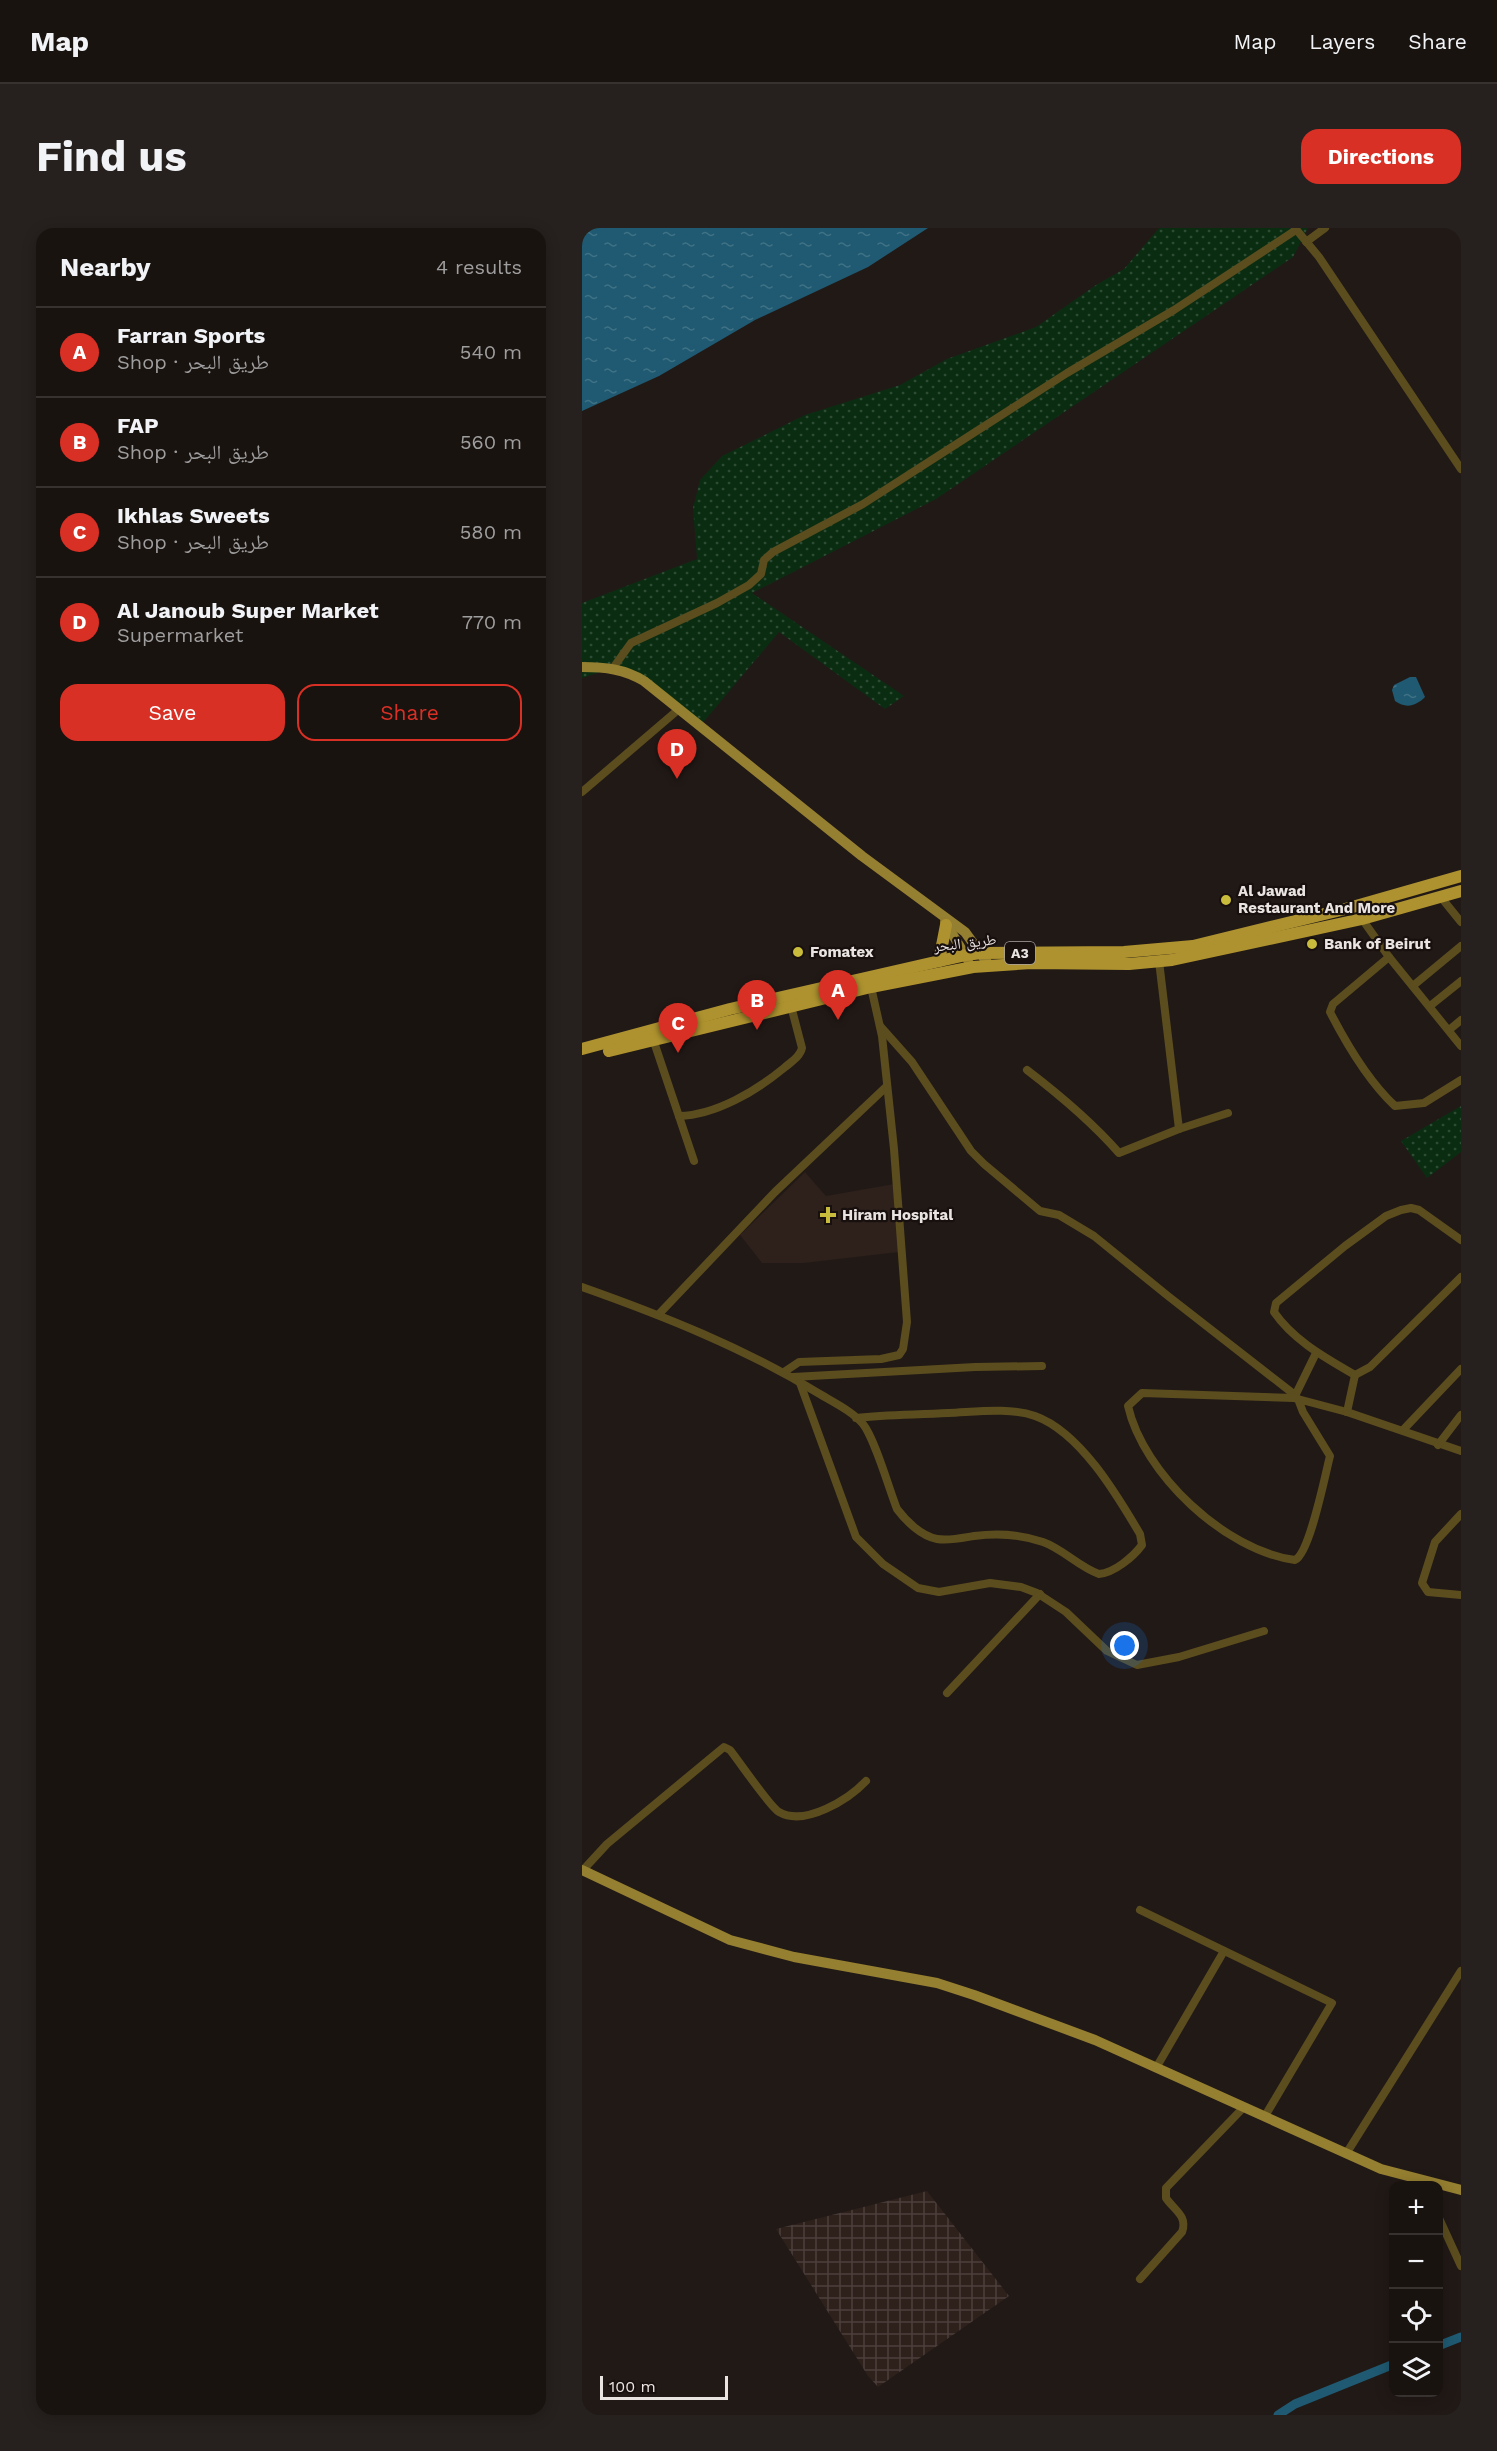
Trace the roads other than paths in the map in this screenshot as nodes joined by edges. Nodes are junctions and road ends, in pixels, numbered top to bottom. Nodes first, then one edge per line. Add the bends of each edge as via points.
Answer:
1 (1325, 228) edge
2 (1295, 229) edge
3 (1306, 242) junction
4 (1461, 469) edge
5 (582, 667) edge
6 (613, 668) junction
7 (679, 709) junction
8 (582, 792) edge
9 (1461, 876) edge
10 (1461, 891) edge
11 (1440, 896) junction
12 (1362, 919) junction
13 (945, 922) junction
14 (1461, 922) edge
15 (1461, 946) edge
16 (981, 953) junction
17 (966, 955) junction
18 (1389, 957) junction
19 (939, 961) junction
20 (1159, 961) junction
21 (989, 965) junction
22 (973, 967) junction
23 (1461, 981) edge
24 (1414, 985) junction
25 (871, 987) junction
26 (791, 1006) junction
27 (1430, 1006) junction
28 (1461, 1020) edge
29 (880, 1026) junction
30 (1449, 1030) junction
31 (653, 1039) junction
32 (1461, 1046) edge
33 (582, 1049) edge
34 (582, 1058) edge
35 (1027, 1070) dead end
36 (1461, 1080) edge
37 (886, 1087) junction
38 (1227, 1113) dead end
39 (679, 1116) junction
40 (1179, 1129) junction
41 (694, 1161) dead end
42 (1461, 1240) edge
43 (1461, 1277) edge
44 (582, 1287) edge
45 (659, 1314) junction
46 (1316, 1353) junction
47 (1042, 1366) dead end
48 (1461, 1369) edge
49 (784, 1372) junction
50 (1355, 1375) junction
51 (796, 1380) junction
52 (1296, 1397) junction
53 (1347, 1412) junction
54 (1461, 1415) edge
55 (856, 1418) junction
56 (1403, 1430) junction
57 (1438, 1444) junction
58 (1461, 1451) edge
59 (1461, 1514) edge
60 (1040, 1594) junction
61 (1461, 1594) edge
62 (1264, 1631) dead end
63 (947, 1693) dead end
64 (866, 1781) dead end
65 (582, 1870) edge
66 (1140, 1910) dead end
67 (1224, 1951) junction
68 (1461, 1971) edge
69 (1156, 2068) junction
70 (1243, 2108) junction
71 (1265, 2116) junction
72 (1346, 2154) junction
73 (1421, 2181) edge
74 (1443, 2187) edge
75 (1461, 2190) edge
76 (1443, 2227) edge
77 (1461, 2266) edge
78 (1140, 2279) dead end

1 - 3 street
2 - 3 street
2 - 6 street via 1213,285 863,504 772,552 764,561 761,574 749,585 631,643
3 - 4 street
5 - 6 main road
6 - 7 main road via 644,681
7 - 8 street
7 - 13 main road
9 - 16 highway, طريق البحر / A3 via 1193,946 1124,952
10 - 11 highway, طريق البحر / A3
11 - 12 highway, طريق البحر / A3
11 - 14 street
12 - 18 street
12 - 20 highway, طريق البحر / A3
13 - 16 main road via 964,932
13 - 17 main road
13 - 19 highway
15 - 24 street
16 - 17 highway, طريق البحر / A3
16 - 21 main road
17 - 19 highway, طريق البحر / A3
17 - 22 main road
18 - 24 street
18 - 36 street via 1333,1004 1330,1012 1338,1027 1372,1080 1395,1106 1424,1103
19 - 33 highway, طريق البحر / A3 via 730,1009
20 - 21 highway, طريق البحر / A3
20 - 40 street
21 - 22 highway, طريق البحر / A3
22 - 25 highway, طريق البحر / A3
23 - 27 street
24 - 27 street
25 - 26 highway, طريق البحر / A3
25 - 29 street
26 - 31 highway, طريق البحر / A3
26 - 39 street via 802,1048 797,1057 757,1090
27 - 30 street
28 - 30 street
29 - 37 street
29 - 52 street via 912,1062 971,1151 984,1164 1040,1211 1059,1215 1094,1236
30 - 32 street
31 - 34 highway, طريق البحر / A3
31 - 39 street
35 - 40 street via 1064,1098 1119,1153
37 - 45 street via 775,1191
37 - 49 street via 907,1322 903,1349 899,1355 881,1359 799,1362
38 - 40 street
39 - 41 street
42 - 46 street via 1431,1217 1411,1208 1386,1216 1345,1246 1281,1297 1273,1308 1279,1320
43 - 50 street via 1370,1367
44 - 45 street
45 - 49 street
46 - 50 street
46 - 52 street
47 - 51 street via 965,1367
48 - 56 street
49 - 51 street
50 - 53 street
51 - 55 street
51 - 60 street via 856,1537 883,1564 927,1591 990,1583
52 - 52 street via 1142,1393 1128,1406 1132,1425 1156,1465 1188,1503 1240,1540 1295,1560 1302,1554 1311,1529 1330,1456
52 - 53 street
53 - 56 street
54 - 57 street
55 - 55 street via 868,1432 897,1509 929,1537 945,1540 1017,1536 1064,1552 1099,1574 1112,1569 1142,1545 1140,1534 1104,1477 1046,1421 1021,1413 993,1412
56 - 57 street
57 - 58 street
59 - 61 street via 1435,1542 1422,1583 1428,1592
60 - 62 street via 1066,1612 1107,1651 1137,1665 1179,1657
60 - 63 street
64 - 65 street via 828,1808 811,1815 793,1816 778,1812 724,1747 607,1844
65 - 69 main road via 730,1940 794,1957 937,1983 1095,2040
66 - 67 street
67 - 69 street
67 - 71 street via 1332,2003
68 - 72 street
69 - 70 main road
70 - 71 main road
70 - 78 street via 1166,2188 1166,2198 1185,2224
71 - 72 main road
72 - 73 main road
74 - 75 main road
76 - 77 street

